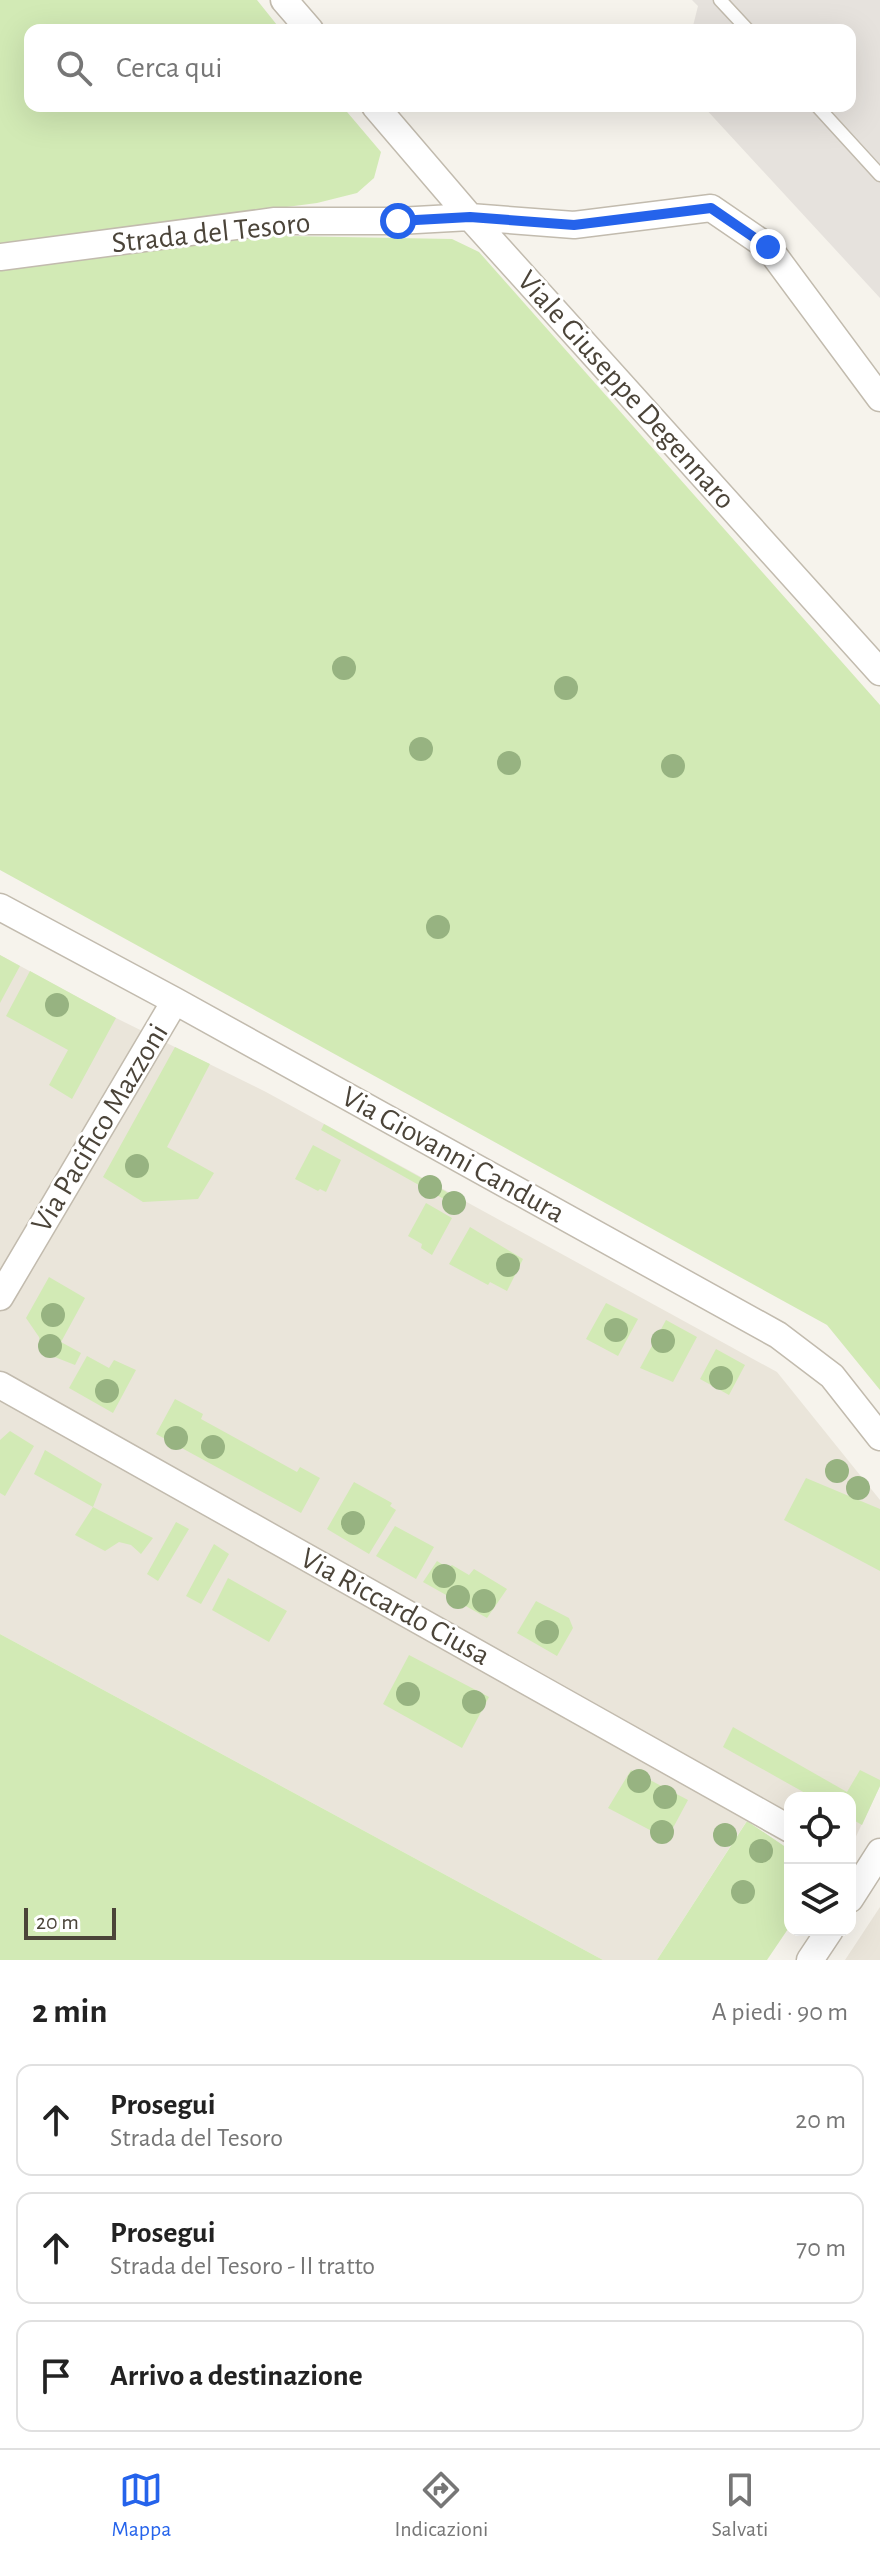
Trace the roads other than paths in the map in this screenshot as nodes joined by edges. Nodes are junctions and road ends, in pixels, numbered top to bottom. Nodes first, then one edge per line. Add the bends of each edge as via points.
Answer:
1 (284, 0) edge
2 (720, 0) edge
3 (305, 24) edge
4 (742, 24) edge
5 (380, 112) edge
6 (822, 112) edge
7 (880, 175) edge
8 (470, 217) junction
9 (0, 257) edge
10 (880, 398) edge
11 (880, 672) edge
12 (0, 907) edge
13 (175, 1001) junction
14 (0, 1297) edge
15 (0, 1385) edge
16 (880, 1437) edge
17 (784, 1826) edge
18 (866, 1862) edge
19 (856, 1885) edge
20 (826, 1936) edge
21 (810, 1960) edge

1 - 3 street
2 - 4 lane
5 - 8 street, Viale Giuseppe Degennaro
6 - 7 lane
8 - 9 street, Strada del Tesoro via 275,221
8 - 10 street, Strada del Tesoro via 574,225 711,208 768,247
8 - 11 street, Viale Giuseppe Degennaro
12 - 13 street, Via Giovanni Candura
13 - 14 street, Via Pacifico Mazzoni
13 - 16 street, Via Giovanni Candura via 778,1335 832,1376
15 - 17 street, Via Riccardo Ciusa
18 - 19 street
20 - 21 street

